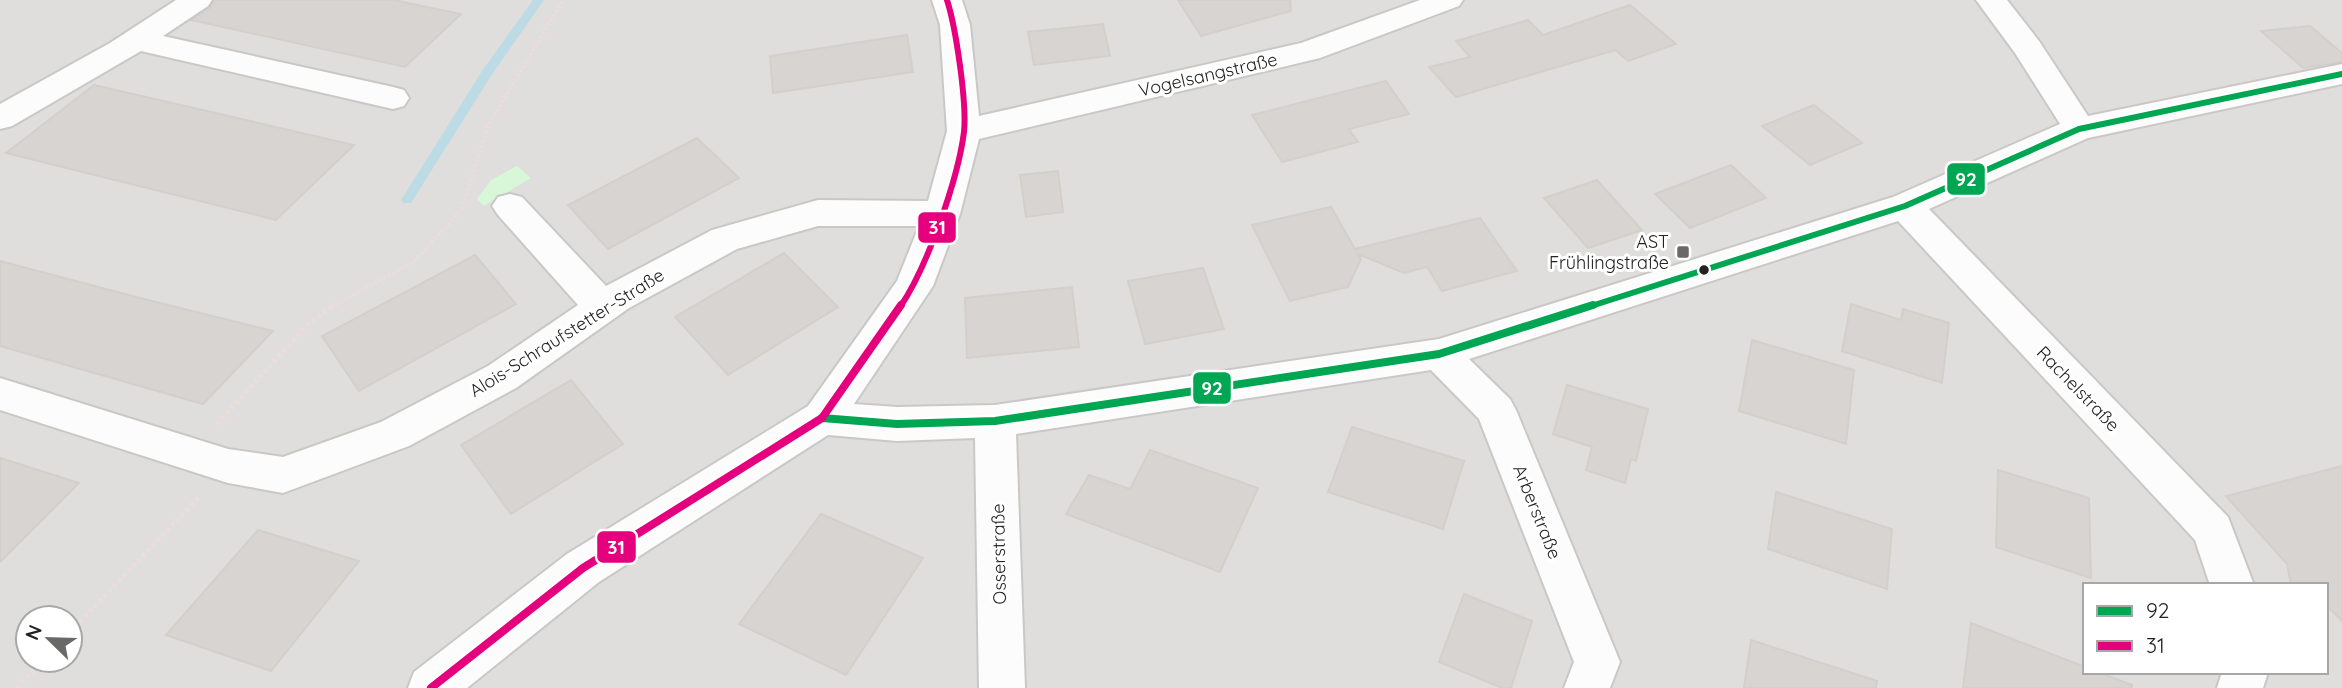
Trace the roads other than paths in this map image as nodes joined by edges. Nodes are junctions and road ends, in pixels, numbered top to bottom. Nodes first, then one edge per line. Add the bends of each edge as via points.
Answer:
1 (197, 0) edge
2 (947, 0) edge
3 (1448, 0) edge
4 (1991, 0) edge
5 (136, 40) junction
6 (2342, 74) edge
7 (393, 98) dead end
8 (0, 118) edge
9 (2079, 129) junction
10 (964, 131) junction
11 (510, 206) dead end
12 (1905, 206) junction
13 (942, 215) junction
14 (603, 308) junction
15 (1439, 354) junction
16 (0, 394) edge
17 (822, 418) junction
18 (995, 421) junction
19 (2231, 583) edge
20 (431, 688) edge
21 (1002, 688) edge
22 (1587, 688) edge

1 - 5 street
2 - 10 street via 955,24
3 - 10 street, Vogelsangstraße via 1310,51
4 - 9 street via 2028,47
5 - 7 street
5 - 8 street
6 - 9 street
9 - 12 street
10 - 13 street
11 - 14 street
12 - 15 street
12 - 19 street, Rachelstraße via 2213,530
13 - 14 street, Alois-Schraufstetter-Straße via 818,213 725,239
13 - 17 street via 914,286
14 - 16 street, Alois-Schraufstetter-Straße via 502,377 395,434 284,475 228,466
15 - 18 street
15 - 22 street, Arberstraße via 1496,410 1597,662
17 - 18 street via 897,425
17 - 20 street via 583,568
18 - 21 street, Osserstraße

